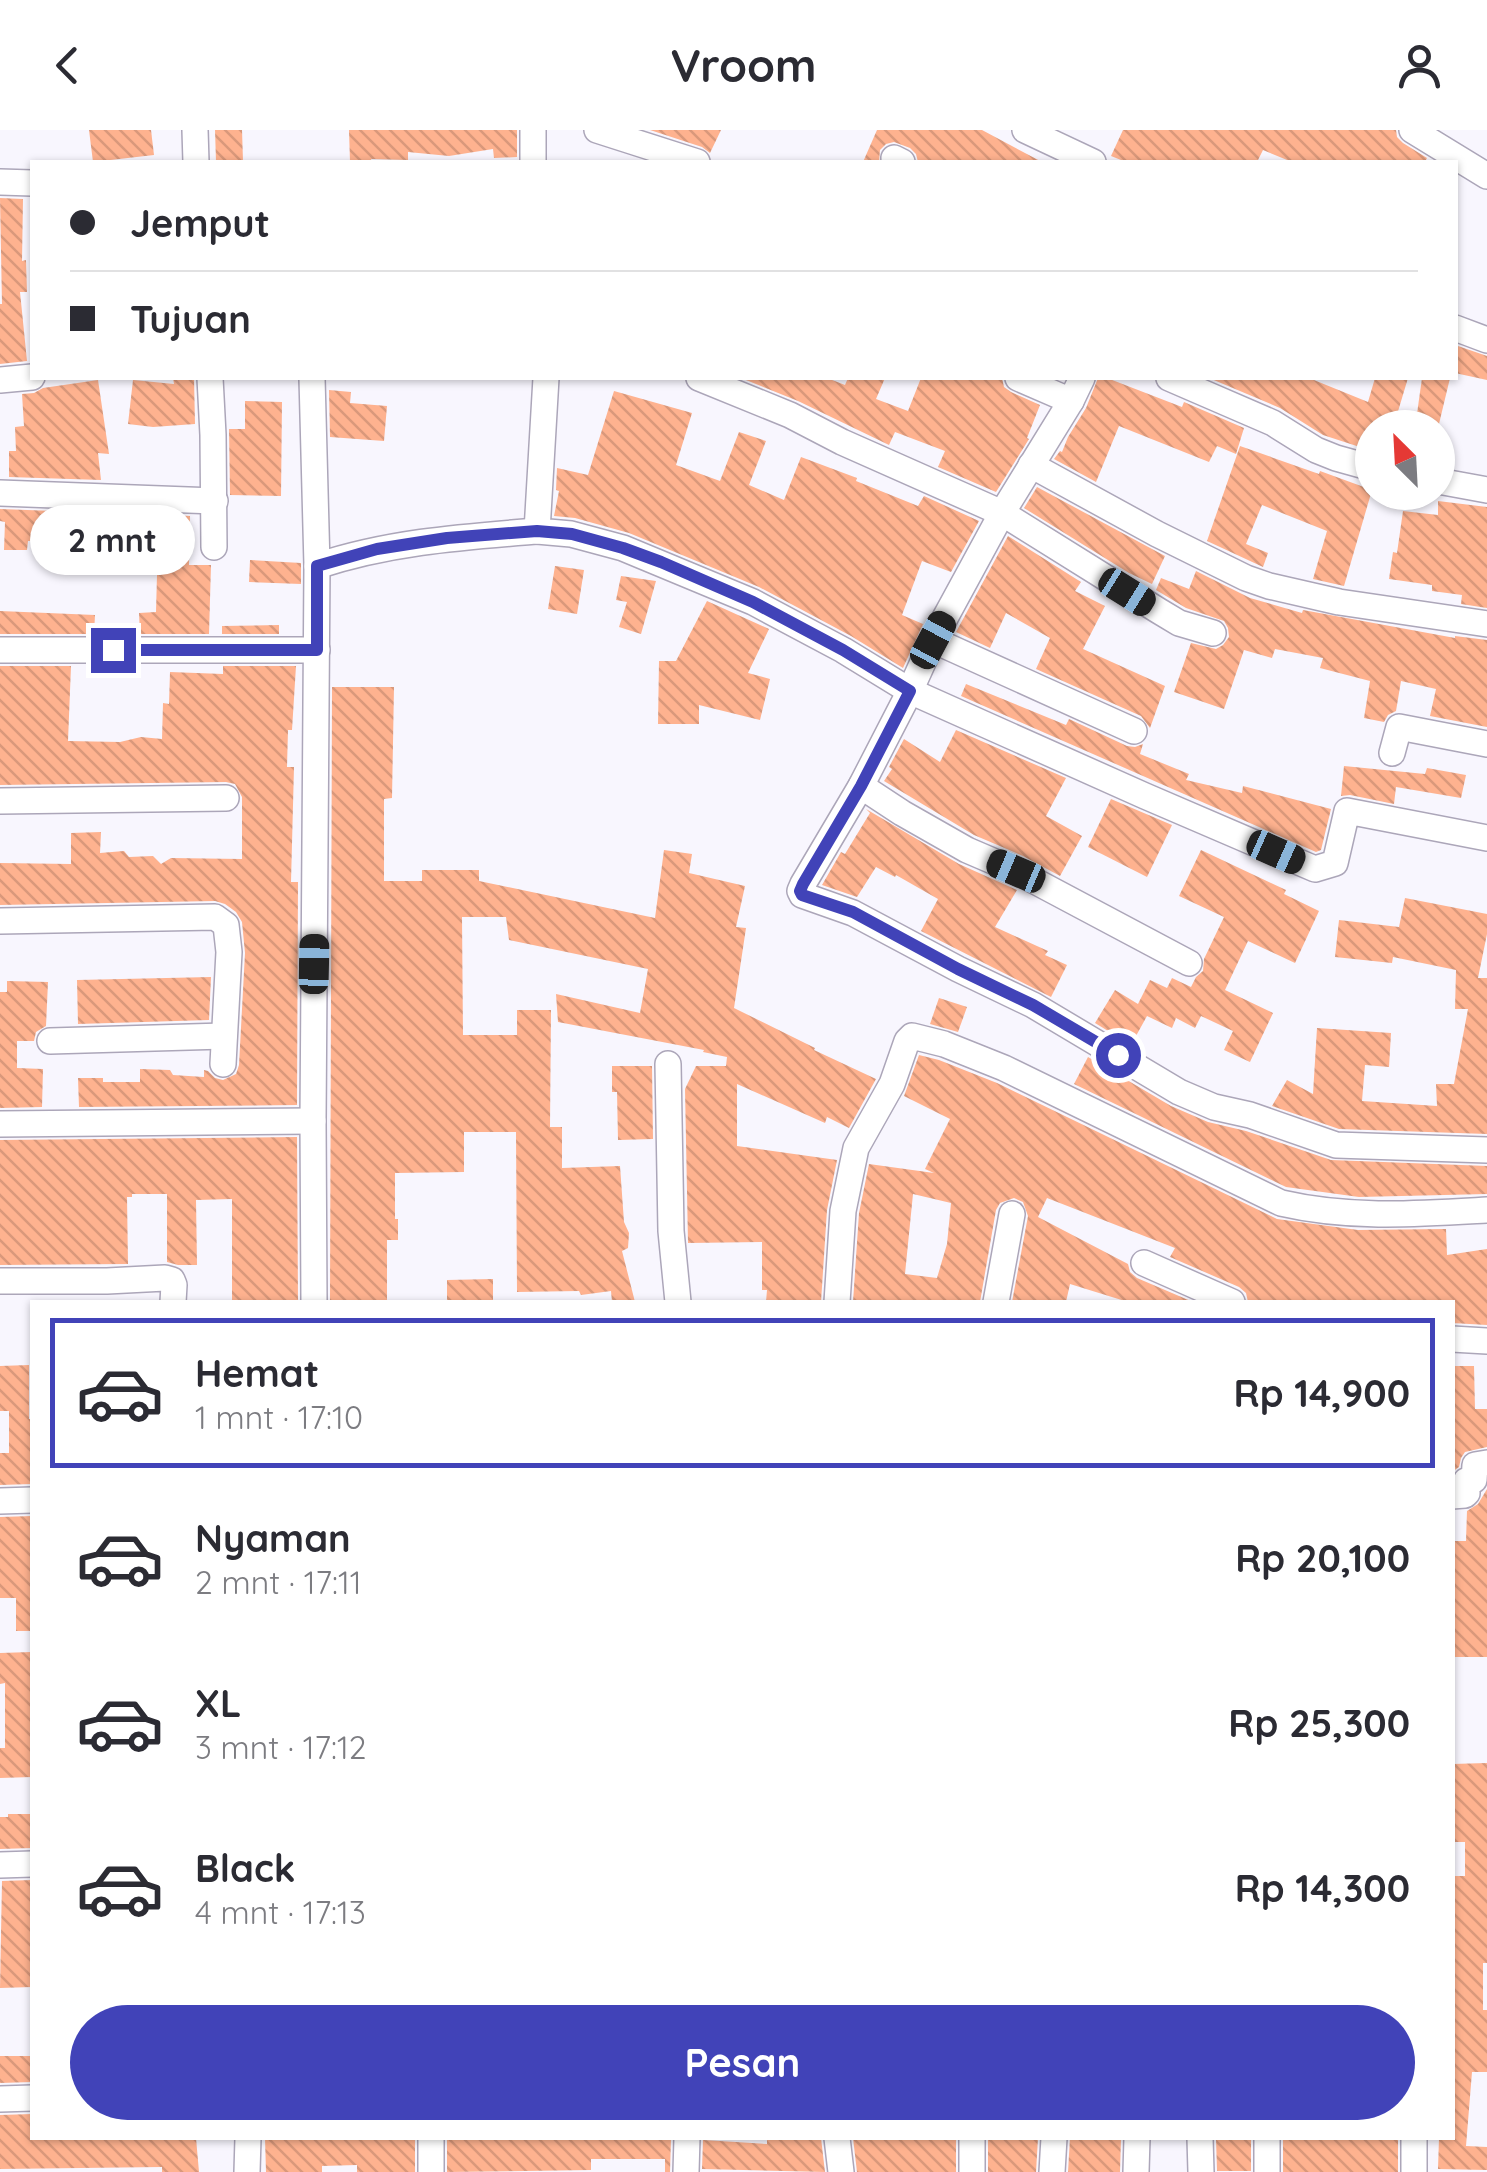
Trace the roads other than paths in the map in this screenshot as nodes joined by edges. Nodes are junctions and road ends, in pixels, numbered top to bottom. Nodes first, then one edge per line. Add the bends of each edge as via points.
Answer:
1 (195, 130) edge
2 (533, 130) edge
3 (597, 130) edge
4 (1025, 130) edge
5 (1412, 130) edge
6 (196, 160) edge
7 (532, 160) edge
8 (691, 160) edge
9 (1089, 160) edge
10 (1487, 176) edge
11 (0, 182) edge
12 (30, 182) edge
13 (1458, 329) edge
14 (1487, 340) edge
15 (30, 377) edge
16 (0, 380) edge
17 (210, 380) edge
18 (312, 380) edge
19 (546, 380) edge
20 (705, 380) edge
21 (1022, 380) edge
22 (1081, 380) edge
23 (1174, 380) edge
24 (1071, 402) junction
25 (1355, 463) edge
26 (1031, 465) junction
27 (1455, 484) edge
28 (1487, 490) edge
29 (0, 494) edge
30 (214, 500) junction
31 (1002, 514) junction
32 (537, 531) junction
33 (214, 546) dead end
34 (317, 566) junction
35 (1487, 624) edge
36 (1212, 634) dead end
37 (933, 640) junction
38 (0, 650) edge
39 (317, 650) junction
40 (910, 691) junction
41 (1134, 731) dead end
42 (1487, 744) edge
43 (1392, 753) dead end
44 (861, 786) junction
45 (226, 798) dead end
46 (0, 801) edge
47 (1487, 838) edge
48 (0, 921) edge
49 (1189, 963) dead end
50 (224, 1036) junction
51 (50, 1041) dead end
52 (224, 1064) dead end
53 (668, 1064) dead end
54 (313, 1122) junction
55 (0, 1124) edge
56 (1487, 1150) edge
57 (1487, 1210) edge
58 (1012, 1214) dead end
59 (1144, 1264) dead end
60 (0, 1281) edge
61 (173, 1300) edge
62 (314, 1300) edge
63 (678, 1300) edge
64 (836, 1300) edge
65 (996, 1300) edge
66 (1227, 1300) edge
67 (1455, 1339) edge
68 (1487, 1340) edge
69 (1487, 1463) edge
70 (1455, 1496) edge
71 (30, 1500) edge
72 (0, 1501) edge
73 (30, 1864) edge
74 (0, 1865) edge
75 (30, 2098) edge
76 (0, 2099) edge
77 (248, 2140) edge
78 (430, 2140) edge
79 (686, 2140) edge
80 (837, 2140) edge
81 (972, 2140) edge
82 (1054, 2140) edge
83 (1137, 2140) edge
84 (1200, 2140) edge
85 (1267, 2140) edge
86 (1414, 2140) edge
87 (247, 2172) edge
88 (431, 2172) edge
89 (686, 2172) edge
90 (841, 2172) edge
91 (972, 2172) edge
92 (1052, 2172) edge
93 (1136, 2172) edge
94 (1201, 2172) edge
95 (1267, 2172) edge
96 (1414, 2172) edge

1 - 6 street
2 - 7 street
3 - 8 street
4 - 9 street
5 - 10 street
11 - 12 street
13 - 14 street
15 - 16 street
17 - 30 street
18 - 34 street
19 - 32 street
20 - 31 street
21 - 24 street
22 - 24 street
23 - 25 street
24 - 26 street
26 - 31 street
26 - 35 street via 1268,586
27 - 28 street
29 - 30 street
30 - 33 street
31 - 36 street via 1158,611
31 - 37 street
32 - 34 street via 421,542
32 - 40 street via 572,534 661,562 753,602
34 - 39 street
37 - 40 street
37 - 41 street
38 - 39 street
39 - 54 street
40 - 44 street
40 - 47 street via 1315,869 1335,863 1347,812
42 - 43 street via 1399,727
44 - 49 street via 967,850
44 - 56 street via 802,895 853,912 1214,1107 1336,1145
45 - 46 street
48 - 50 street via 220,919 229,952
50 - 51 street
50 - 52 street
53 - 63 street
54 - 55 street
54 - 62 street
57 - 64 street via 1362,1214 1281,1203 1004,1068 912,1036 856,1148
58 - 65 street
59 - 66 street
60 - 61 street via 165,1278 174,1285
67 - 68 street
69 - 70 street via 1474,1465 1467,1493
71 - 72 street
73 - 74 street
75 - 76 street
77 - 87 street
78 - 88 street
79 - 89 street
80 - 90 street
81 - 91 street
82 - 92 street
83 - 93 street
84 - 94 street
85 - 95 street
86 - 96 street

